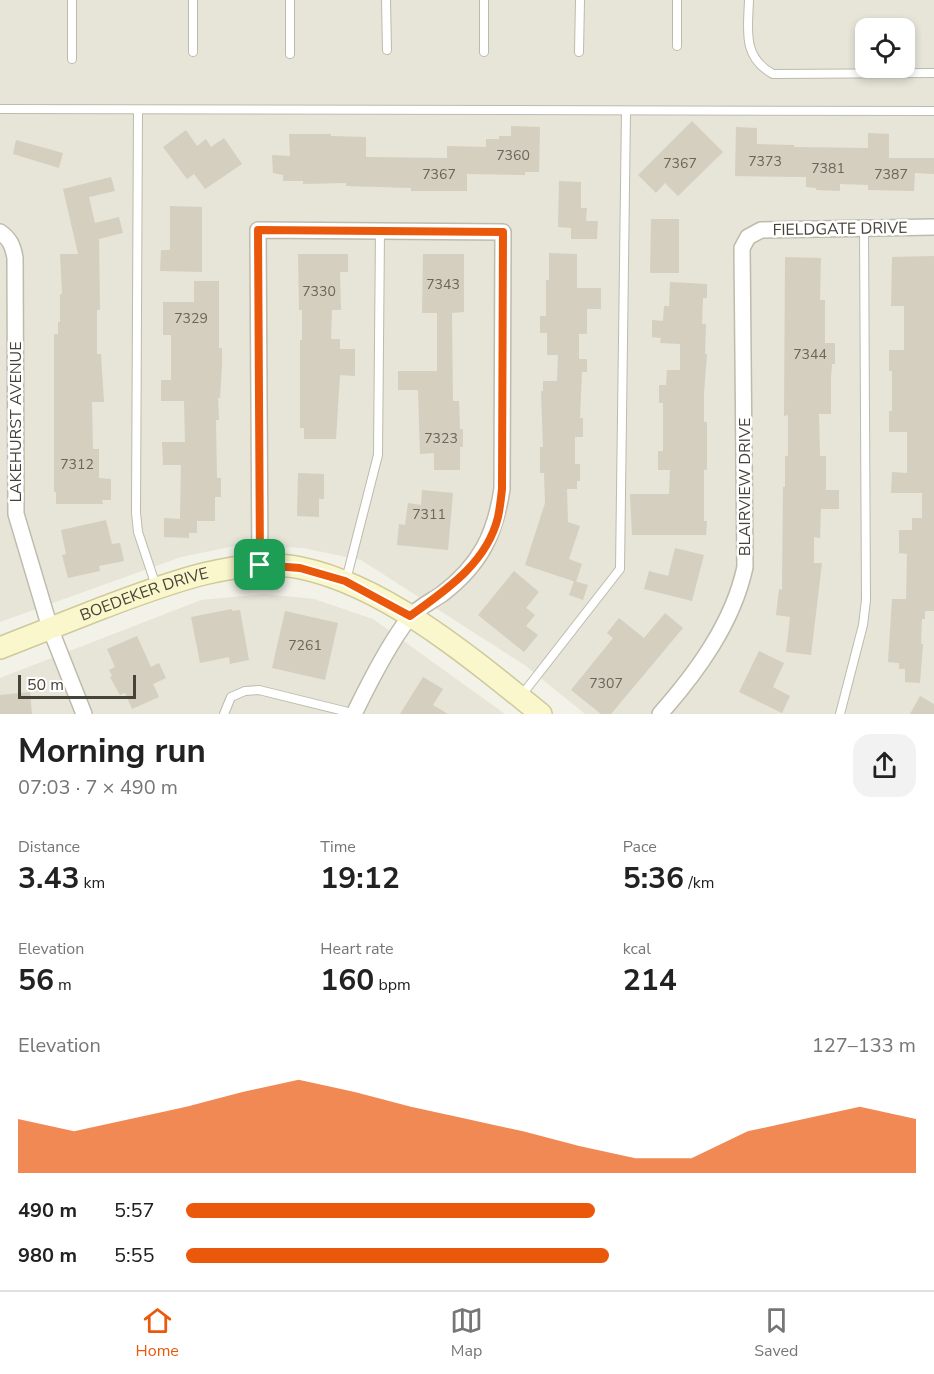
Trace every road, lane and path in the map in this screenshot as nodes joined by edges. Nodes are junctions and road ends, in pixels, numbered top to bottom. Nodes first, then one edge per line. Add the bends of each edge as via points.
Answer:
1 (72, 0) edge
2 (193, 0) edge
3 (290, 0) edge
4 (386, 0) edge
5 (484, 0) edge
6 (580, 0) edge
7 (677, 0) edge
8 (749, 0) edge
9 (677, 46) dead end
10 (387, 50) dead end
11 (193, 52) dead end
12 (484, 52) dead end
13 (579, 52) dead end
14 (290, 54) dead end
15 (72, 59) dead end
16 (934, 73) edge
17 (0, 109) edge
18 (138, 110) junction
19 (626, 111) junction
20 (934, 111) edge
21 (934, 227) edge
22 (864, 228) junction
23 (380, 231) junction
24 (0, 232) edge
25 (748, 237) joint
26 (260, 565) junction
27 (345, 581) junction
28 (156, 587) junction
29 (410, 616) junction
30 (50, 628) junction
31 (0, 648) edge
32 (520, 697) junction
33 (84, 714) edge
34 (224, 714) edge
35 (354, 714) edge
36 (541, 714) edge
37 (660, 714) edge
38 (840, 714) edge

1 - 15 lane
2 - 11 lane
3 - 14 lane
4 - 10 lane
5 - 12 lane
6 - 13 lane
7 - 9 lane
8 - 16 lane via 748,41 752,55 760,68 773,74
17 - 18 lane
18 - 19 lane
18 - 28 lane via 136,513 138,532
19 - 20 lane
19 - 32 lane via 620,569
21 - 22 street, FIELDGATE DRIVE
22 - 25 street, FIELDGATE DRIVE via 761,230
22 - 38 lane via 866,600
23 - 26 street via 258,230
23 - 27 lane via 378,455
23 - 29 street via 503,232 502,489 498,518 488,544 465,574
24 - 30 street, LAKEHURST AVENUE via 8,238 15,258 16,514
25 - 37 street, BLAIRVIEW DRIVE via 742,248 745,567 740,589 718,636
26 - 27 street, BOEDEKER DRIVE via 300,568
26 - 28 street, BOEDEKER DRIVE via 204,573
27 - 29 street, BOEDEKER DRIVE
28 - 30 street, BOEDEKER DRIVE
29 - 32 street, BOEDEKER DRIVE
29 - 35 street
30 - 31 street, BOEDEKER DRIVE
30 - 33 street, LAKEHURST AVENUE
32 - 36 street, BOEDEKER DRIVE
34 - 35 lane via 231,697 259,690

